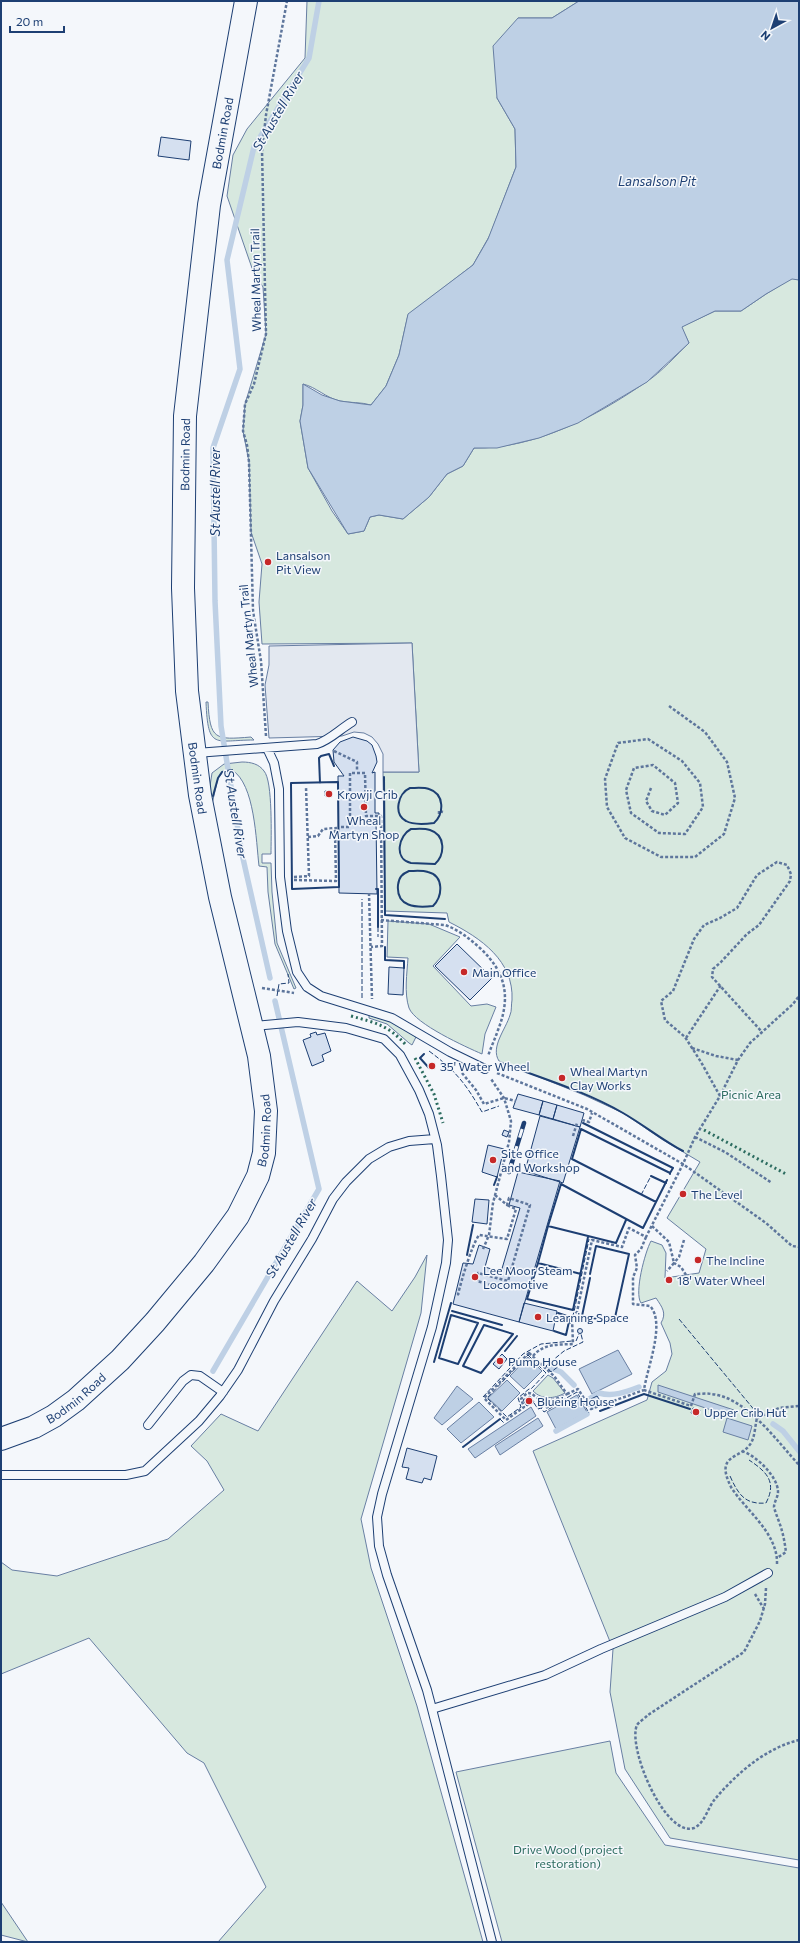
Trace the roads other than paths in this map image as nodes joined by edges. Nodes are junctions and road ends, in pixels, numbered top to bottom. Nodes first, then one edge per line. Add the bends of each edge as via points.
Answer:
1 (246, 1) edge
2 (352, 722) dead end
3 (267, 748) junction
4 (201, 752) junction
5 (261, 1026) junction
6 (485, 1069) road end
7 (435, 1139) junction
8 (222, 1392) junction
9 (148, 1425) dead end
10 (1, 1439) edge
11 (1, 1474) edge
12 (768, 1573) road end
13 (432, 1709) junction
14 (492, 1942) edge

1 - 4 main road, Bodmin Road via 209,205 185,416 184,641
2 - 3 lane via 328,741
3 - 4 lane
3 - 6 lane via 274,763 279,789 280,879 287,932 298,972 307,987 321,996 392,1018
4 - 5 main road, Bodmin Road via 208,841 242,985
5 - 7 lane via 298,1022 346,1028 384,1039 400,1055 418,1090
5 - 10 main road, Bodmin Road via 266,1133 264,1153 258,1176 238,1216 204,1263 155,1322 96,1383 54,1416 34,1427
7 - 8 lane via 408,1141 389,1147 370,1159 346,1182 333,1199 274,1301 238,1370
7 - 13 lane via 448,1240 446,1263 432,1327 377,1518 379,1546 387,1575
8 - 9 lane via 200,1376 190,1375
8 - 11 lane via 198,1421 145,1471 126,1475
12 - 13 lane via 725,1597 545,1675
13 - 14 lane

